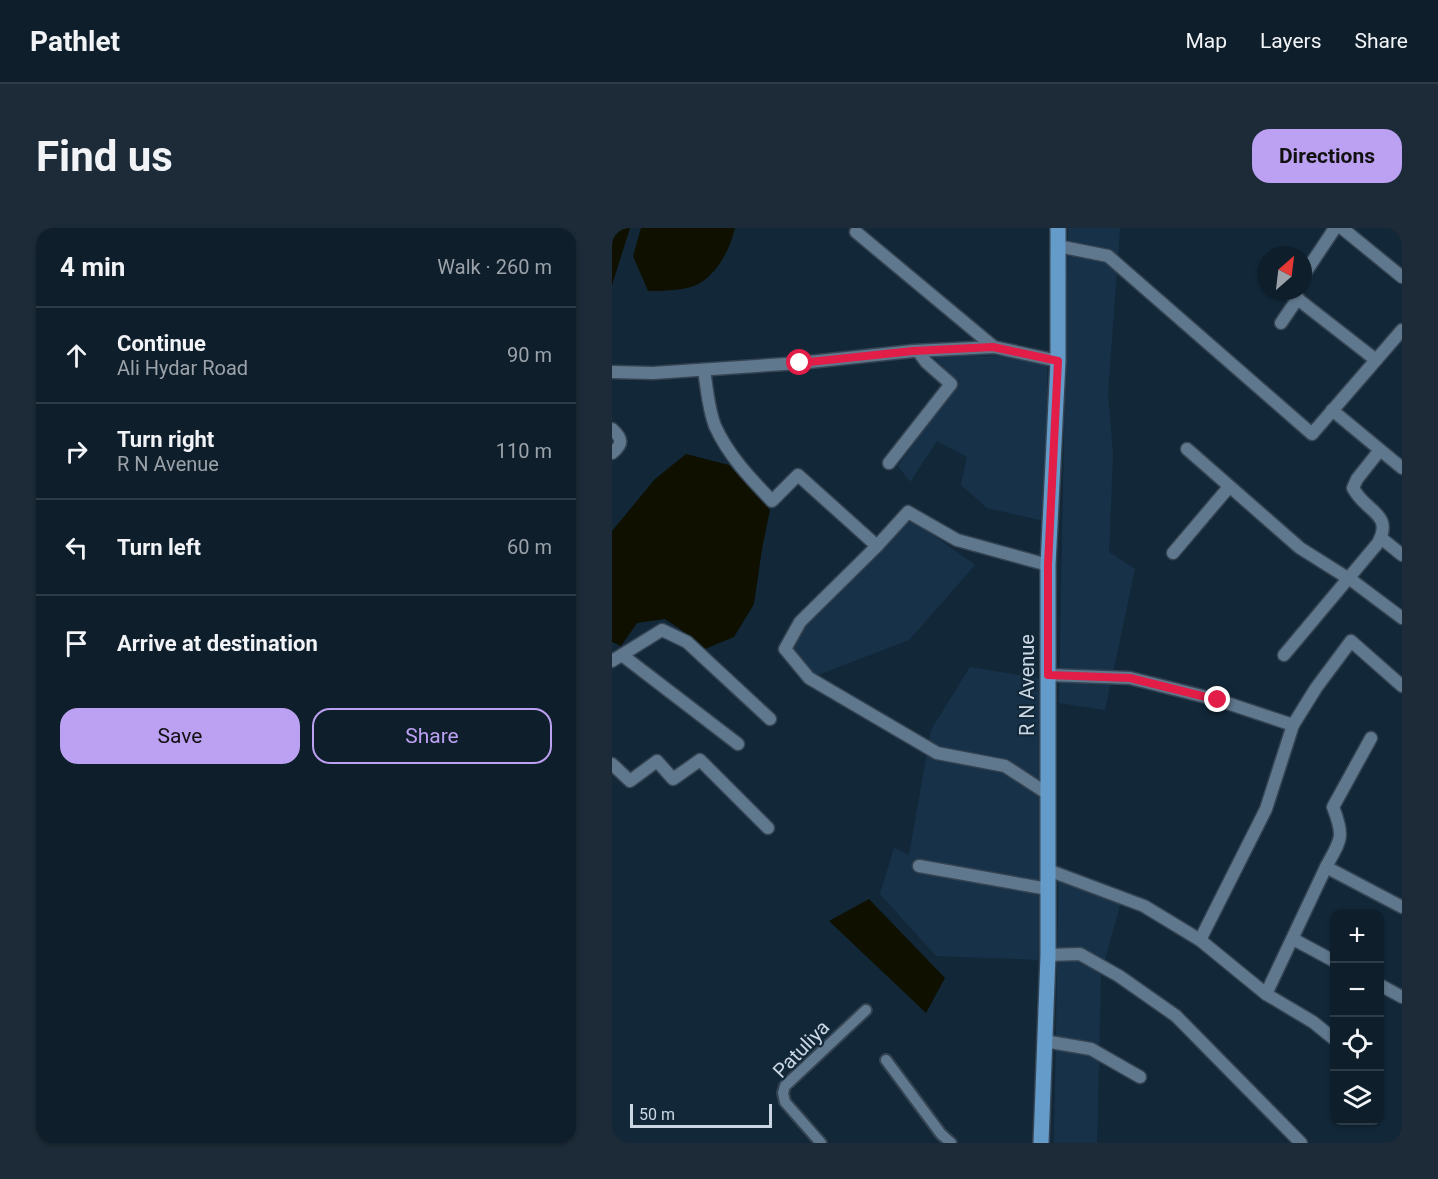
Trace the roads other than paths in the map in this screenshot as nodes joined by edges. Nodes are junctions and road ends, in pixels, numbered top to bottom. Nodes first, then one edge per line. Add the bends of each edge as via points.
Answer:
1 (1058, 228) edge
2 (1335, 228) edge
3 (1342, 228) edge
4 (856, 232) dead end
5 (1058, 246) junction
6 (1312, 262) edge
7 (1402, 277) edge
8 (1292, 300) edge
9 (1301, 300) edge
10 (1281, 323) dead end
11 (1401, 334) edge
12 (993, 347) junction
13 (918, 351) junction
14 (1376, 360) junction
15 (1058, 361) junction
16 (704, 370) junction
17 (612, 372) edge
18 (1332, 410) junction
19 (612, 429) edge
20 (1187, 449) dead end
21 (1380, 450) junction
22 (612, 453) edge
23 (890, 463) dead end
24 (1402, 468) edge
25 (1229, 487) junction
26 (1381, 538) junction
27 (878, 546) junction
28 (1173, 554) dead end
29 (1402, 555) edge
30 (1048, 565) junction
31 (1347, 578) junction
32 (1402, 618) edge
33 (1284, 656) dead end
34 (617, 658) edge
35 (1048, 675) junction
36 (1402, 686) edge
37 (770, 719) dead end
38 (1293, 725) junction
39 (1371, 738) dead end
40 (738, 744) dead end
41 (612, 764) edge
42 (1048, 794) junction
43 (768, 828) dead end
44 (919, 866) dead end
45 (1326, 867) junction
46 (1048, 870) junction
47 (1048, 889) junction
48 (1400, 903) edge
49 (1293, 939) junction
50 (1200, 940) junction
51 (1048, 955) junction
52 (1330, 958) edge
53 (1384, 987) edge
54 (1266, 994) junction
55 (1402, 997) edge
56 (866, 1010) dead end
57 (1330, 1035) edge
58 (1044, 1041) junction
59 (886, 1060) dead end
60 (1140, 1077) dead end
61 (821, 1143) edge
62 (951, 1143) edge
63 (1041, 1143) edge
64 (1301, 1143) edge

1 - 5 main road, R N Avenue
2 - 6 street
3 - 7 street
4 - 12 street
5 - 15 main road, R N Avenue
5 - 18 street via 1108,256 1312,434
8 - 10 street
9 - 14 street
11 - 14 street
12 - 13 street
12 - 15 street
13 - 16 street
13 - 23 street via 951,384
14 - 18 street
15 - 30 main road, R N Avenue
16 - 17 street
16 - 27 street via 715,425 737,464 772,501 798,475
18 - 21 street
19 - 22 street via 622,441
20 - 25 street
21 - 24 street
21 - 26 street via 1353,488 1381,519
25 - 28 street
25 - 31 street via 1300,548
26 - 29 street
26 - 31 street
27 - 30 street via 908,512 957,540
27 - 42 street via 800,622 785,649 809,678 937,753 1005,766
30 - 35 main road, R N Avenue
31 - 32 street
31 - 33 street
34 - 37 street via 662,630 687,642
34 - 40 street
35 - 38 street via 1130,678 1218,700
35 - 42 main road, R N Avenue
36 - 38 street via 1351,641
38 - 50 street via 1266,809
39 - 45 street via 1333,807 1341,840
41 - 43 street via 630,781 657,761 673,779 700,760
42 - 46 main road, R N Avenue
44 - 47 street
45 - 48 street
45 - 49 street
46 - 47 main road, R N Avenue
46 - 50 street via 1144,906
47 - 51 main road, R N Avenue
49 - 52 street
49 - 54 street
50 - 54 street
51 - 58 main road, R N Avenue
51 - 64 street via 1080,954 1176,1016
53 - 55 street
54 - 57 street
56 - 61 lane, Patuliya via 785,1086 785,1102
58 - 60 street via 1091,1048
58 - 63 main road, R N Avenue
59 - 62 lane

